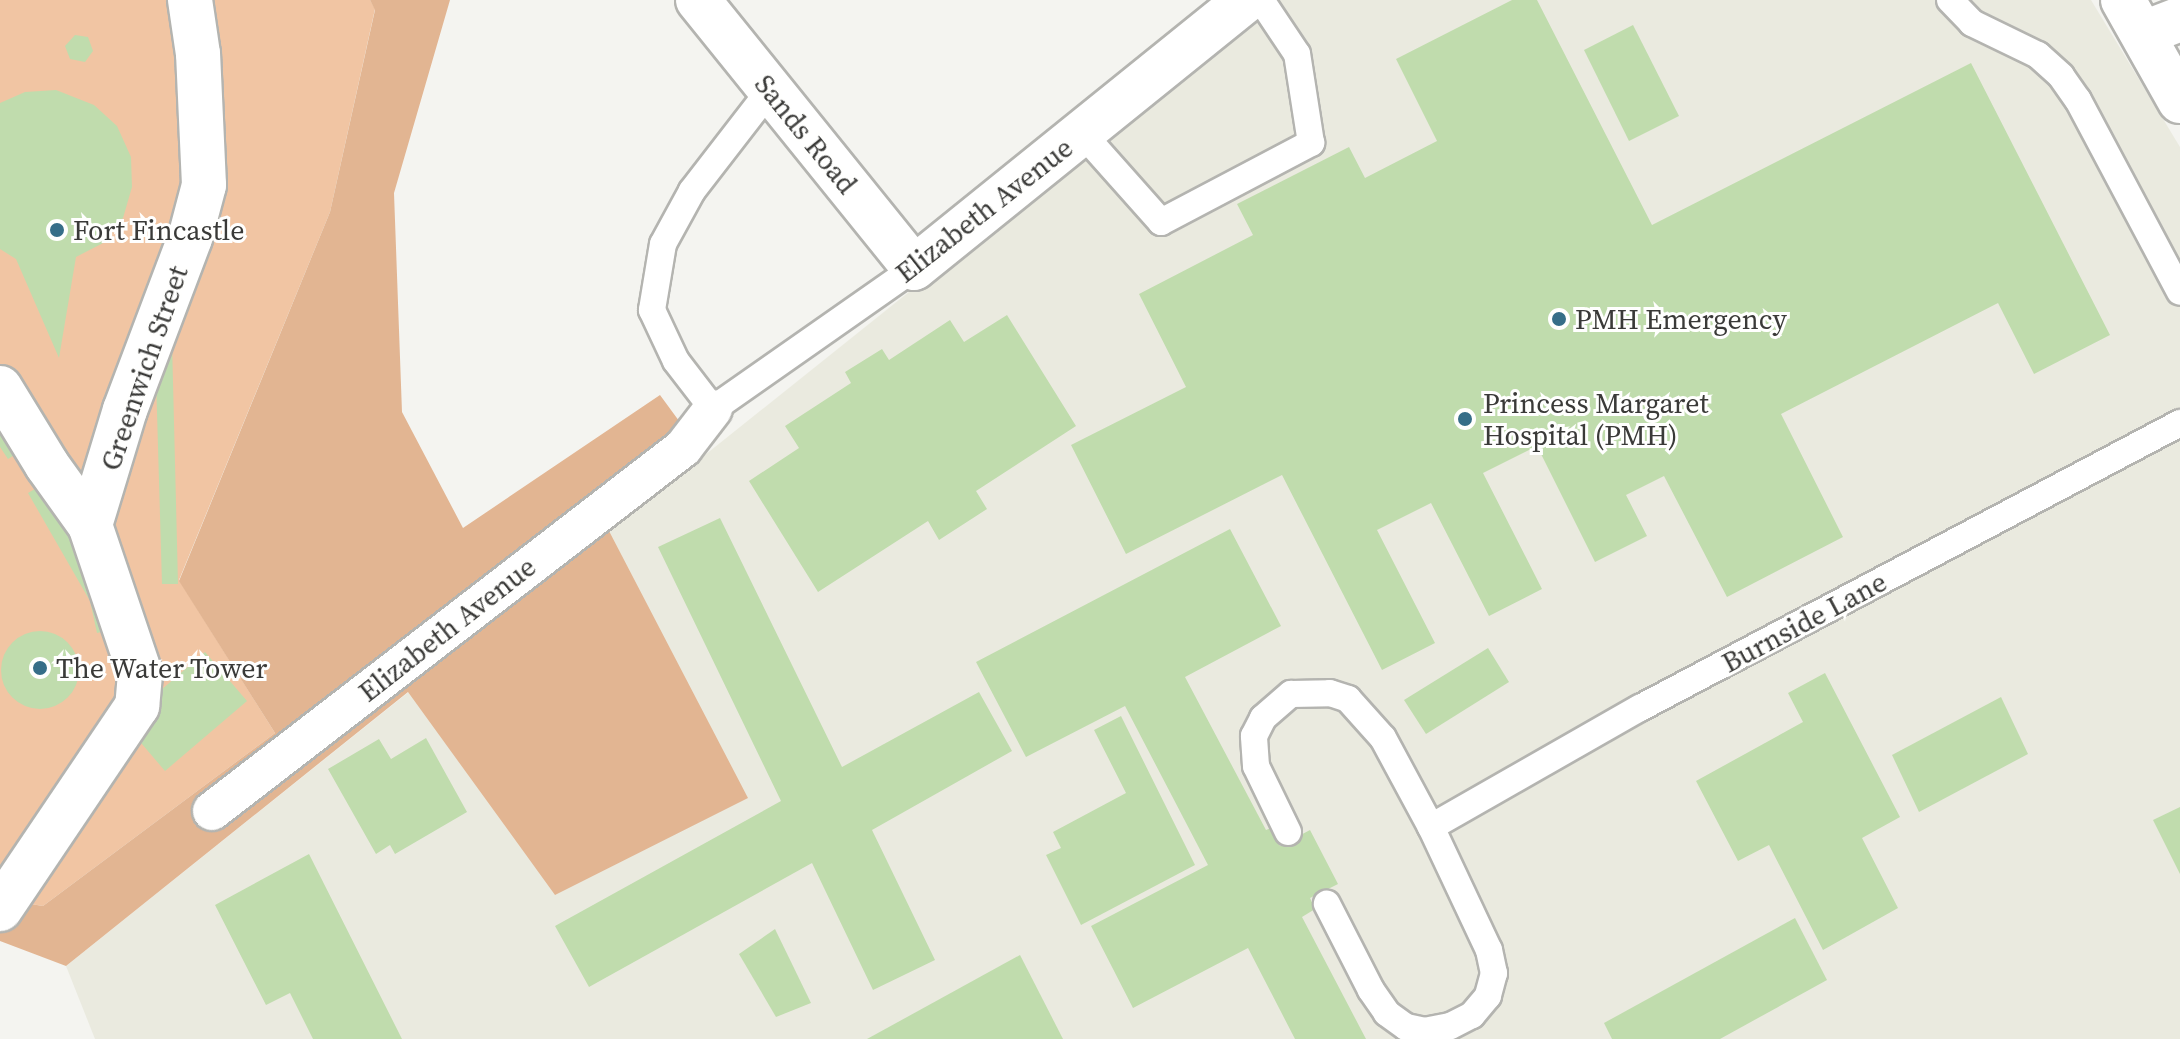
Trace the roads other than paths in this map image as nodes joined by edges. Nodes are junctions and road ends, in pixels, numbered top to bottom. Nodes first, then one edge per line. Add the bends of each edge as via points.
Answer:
1 (190, 0) edge
2 (698, 0) edge
3 (1246, 0) edge
4 (1261, 0) edge
5 (1950, 0) edge
6 (2149, 17) edge
7 (770, 90) junction
8 (2180, 101) edge
9 (1082, 133) junction
10 (914, 268) junction
11 (2180, 292) edge
12 (0, 388) edge
13 (713, 409) junction
14 (2180, 423) edge
15 (90, 525) junction
16 (212, 811) dead end
17 (1431, 827) junction
18 (1288, 832) dead end
19 (1327, 904) dead end
20 (0, 909) edge

1 - 15 main road, Greenwich Street via 204,185
2 - 7 main road, Sands Road
3 - 9 main road, Elizabeth Avenue
4 - 9 lane via 1297,54 1311,143 1161,222
5 - 11 lane via 1972,23 2038,55 2061,76
6 - 8 main road
7 - 10 main road, Sands Road
7 - 13 lane via 692,191 663,244 652,310 676,361
9 - 10 main road, Elizabeth Avenue
10 - 13 lane, Elizabeth Avenue
12 - 15 main road, Greenwich Street
13 - 16 street, Elizabeth Avenue via 683,448
14 - 17 lane, Burnside Lane via 1640,708
15 - 20 main road via 140,674 137,706
17 - 18 lane via 1383,738 1359,708 1330,693 1310,691 1276,703 1254,736 1256,766
17 - 19 lane via 1489,950 1494,973 1488,996 1472,1015 1425,1031 1406,1027 1387,1013

